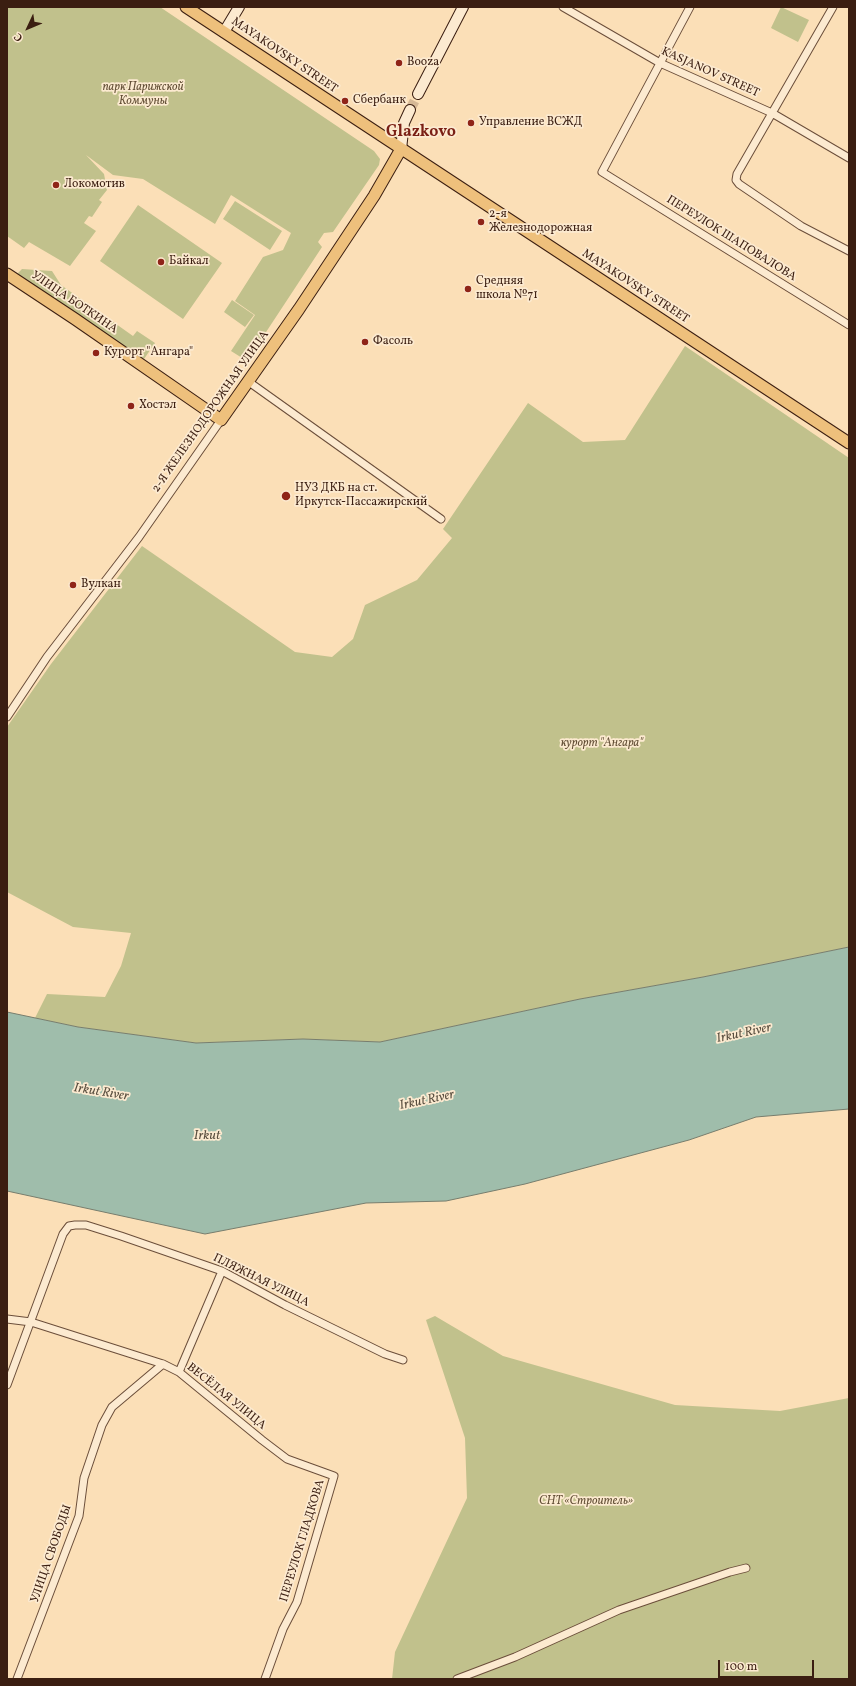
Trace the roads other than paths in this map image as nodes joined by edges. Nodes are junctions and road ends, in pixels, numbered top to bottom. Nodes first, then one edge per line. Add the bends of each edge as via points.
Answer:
1 (186, 7) edge
2 (239, 7) edge
3 (463, 7) edge
4 (563, 7) edge
5 (690, 7) edge
6 (833, 7) edge
7 (224, 32) junction
8 (660, 63) junction
9 (418, 94) tunnel mouth
10 (410, 110) tunnel mouth
11 (772, 113) junction
12 (401, 149) junction
13 (849, 158) edge
14 (849, 251) edge
15 (8, 275) edge
16 (849, 325) edge
17 (249, 382) junction
18 (221, 420) junction
19 (849, 443) edge
20 (441, 519) dead end
21 (7, 717) edge
22 (222, 1271) junction
23 (7, 1319) edge
24 (31, 1322) junction
25 (403, 1360) dead end
26 (163, 1364) junction
27 (179, 1372) junction
28 (7, 1385) edge
29 (334, 1476) joint
30 (746, 1568) dead end
31 (17, 1679) edge
32 (265, 1679) edge
33 (457, 1679) edge

1 - 7 main road, MAYAKOVSKY STREET
2 - 7 main road
3 - 9 main road
4 - 8 street, KASJANOV STREET
5 - 8 street
6 - 11 street
7 - 12 main road, MAYAKOVSKY STREET
8 - 11 street, KASJANOV STREET
8 - 16 street, ПЕРЕУЛОК ШАПОВАЛОВА via 602,172
10 - 12 main road, 2-Я ЖЕЛЕЗНОДОРОЖНАЯ УЛИЦА via 404,123
11 - 13 street, KASJANOV STREET
11 - 14 street via 736,180 801,226
12 - 17 main road, 2-Я ЖЕЛЕЗНОДОРОЖНАЯ УЛИЦА via 374,196
12 - 19 main road, MAYAKOVSKY STREET
15 - 18 main road, УЛИЦА БОТКИНА
17 - 18 main road, 2-Я ЖЕЛЕЗНОДОРОЖНАЯ УЛИЦА
17 - 20 street
18 - 21 street, 2-Я ЖЕЛЕЗНОДОРОЖНАЯ УЛИЦА via 139,537 47,657
22 - 24 street, ПЛЯЖНАЯ УЛИЦА via 86,1225 69,1226 63,1234
22 - 25 street, ПЛЯЖНАЯ УЛИЦА via 291,1308 385,1354
22 - 27 street
23 - 24 street, ВЕСЁЛАЯ УЛИЦА
24 - 26 street, ВЕСЁЛАЯ УЛИЦА
24 - 28 street
26 - 27 street, ВЕСЁЛАЯ УЛИЦА
26 - 31 street, УЛИЦА СВОБОДЫ via 112,1407 102,1425 84,1478 79,1516
27 - 29 street, ВЕСЁЛАЯ УЛИЦА via 287,1459
29 - 32 street, ПЕРЕУЛОК ГЛАДКОВА via 297,1602 283,1629
30 - 33 street via 619,1610 515,1657

